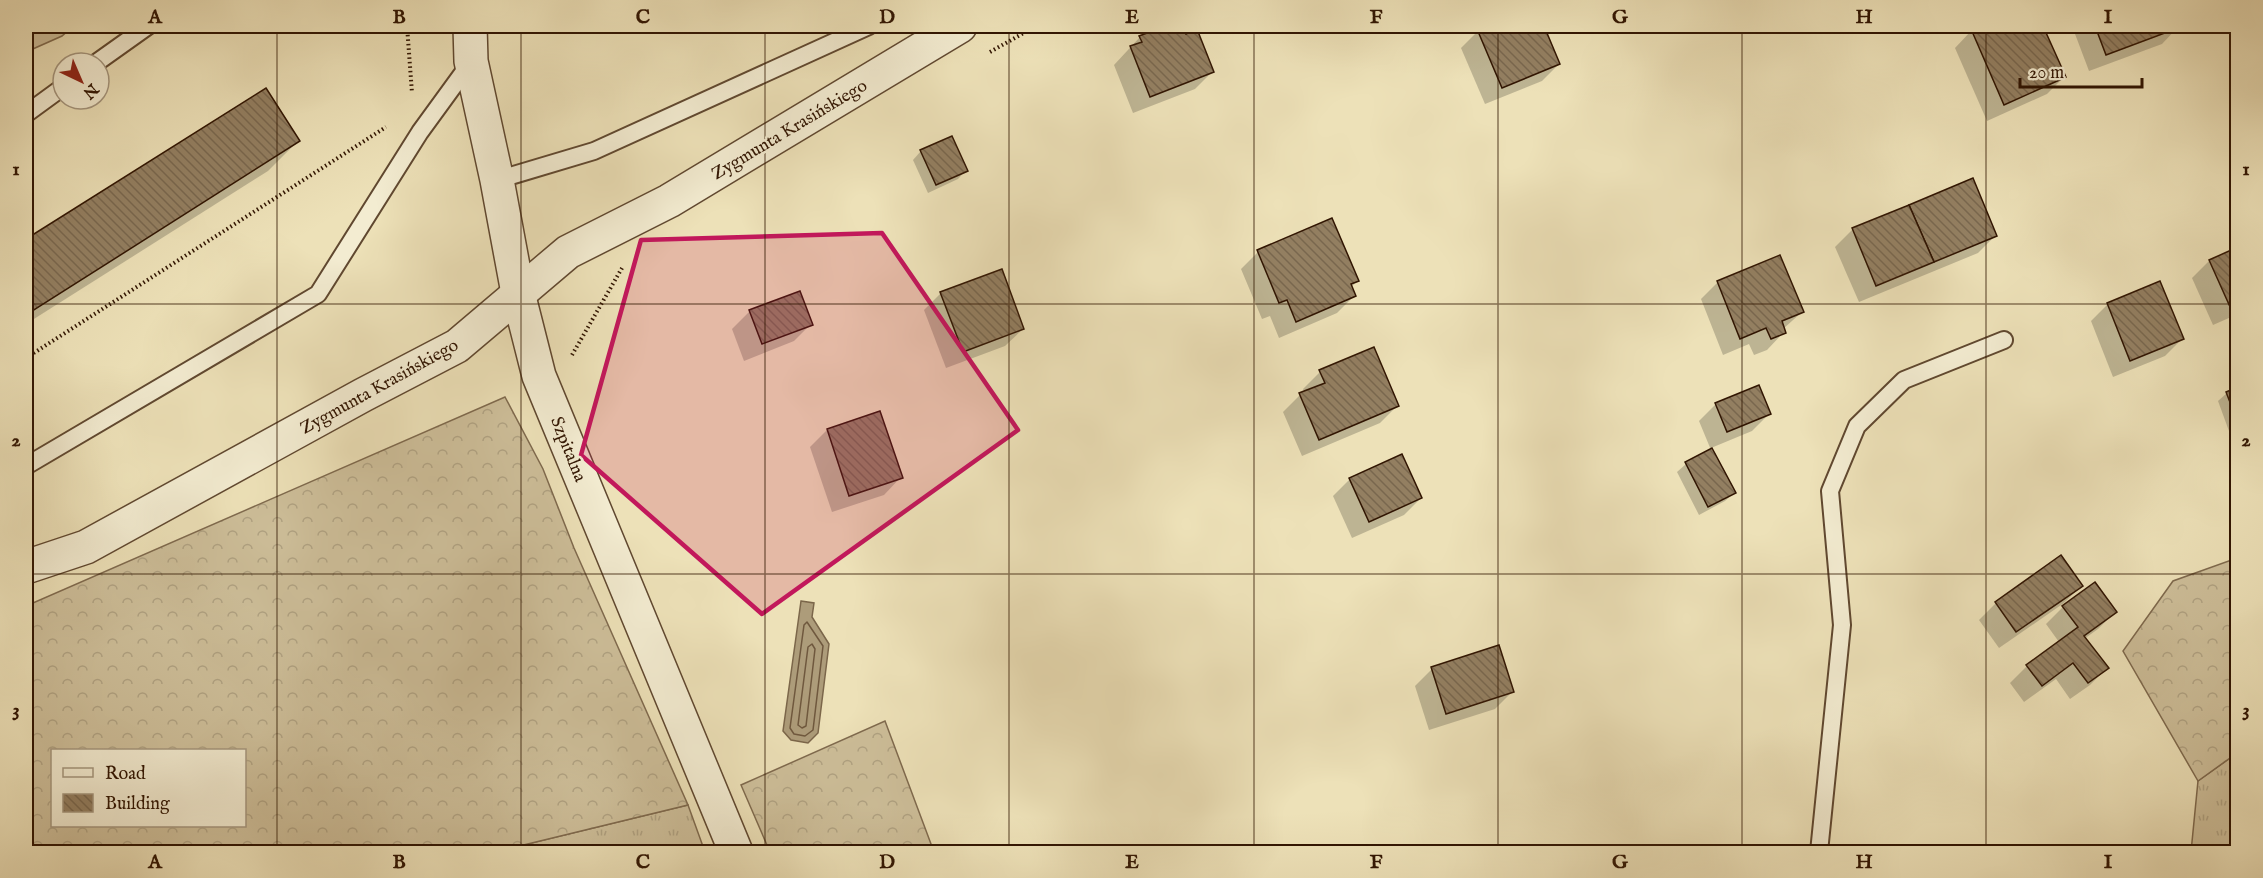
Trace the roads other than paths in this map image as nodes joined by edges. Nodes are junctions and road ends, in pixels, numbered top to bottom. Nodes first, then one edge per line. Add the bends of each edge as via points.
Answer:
1 (148, 26) edge
2 (470, 26) edge
3 (869, 26) edge
4 (960, 26) edge
5 (111, 52) edge
6 (471, 62) junction
7 (51, 96) edge
8 (26, 114) edge
9 (497, 180) junction
10 (518, 293) junction
11 (2004, 340) dead end
12 (26, 466) edge
13 (26, 567) edge
14 (736, 852) edge
15 (1819, 852) edge

1 - 5 lane
2 - 6 street, Szpitalna
3 - 9 lane via 594,151
4 - 10 street, Zygmunta Krasińskiego via 669,201 568,252
6 - 9 street, Szpitalna
6 - 12 lane via 420,132 318,294
7 - 8 lane
9 - 10 street, Szpitalna
10 - 13 street, Zygmunta Krasińskiego via 457,346 86,547
10 - 14 street, Szpitalna via 539,376
11 - 15 lane via 1904,380 1857,426 1830,491 1842,625

